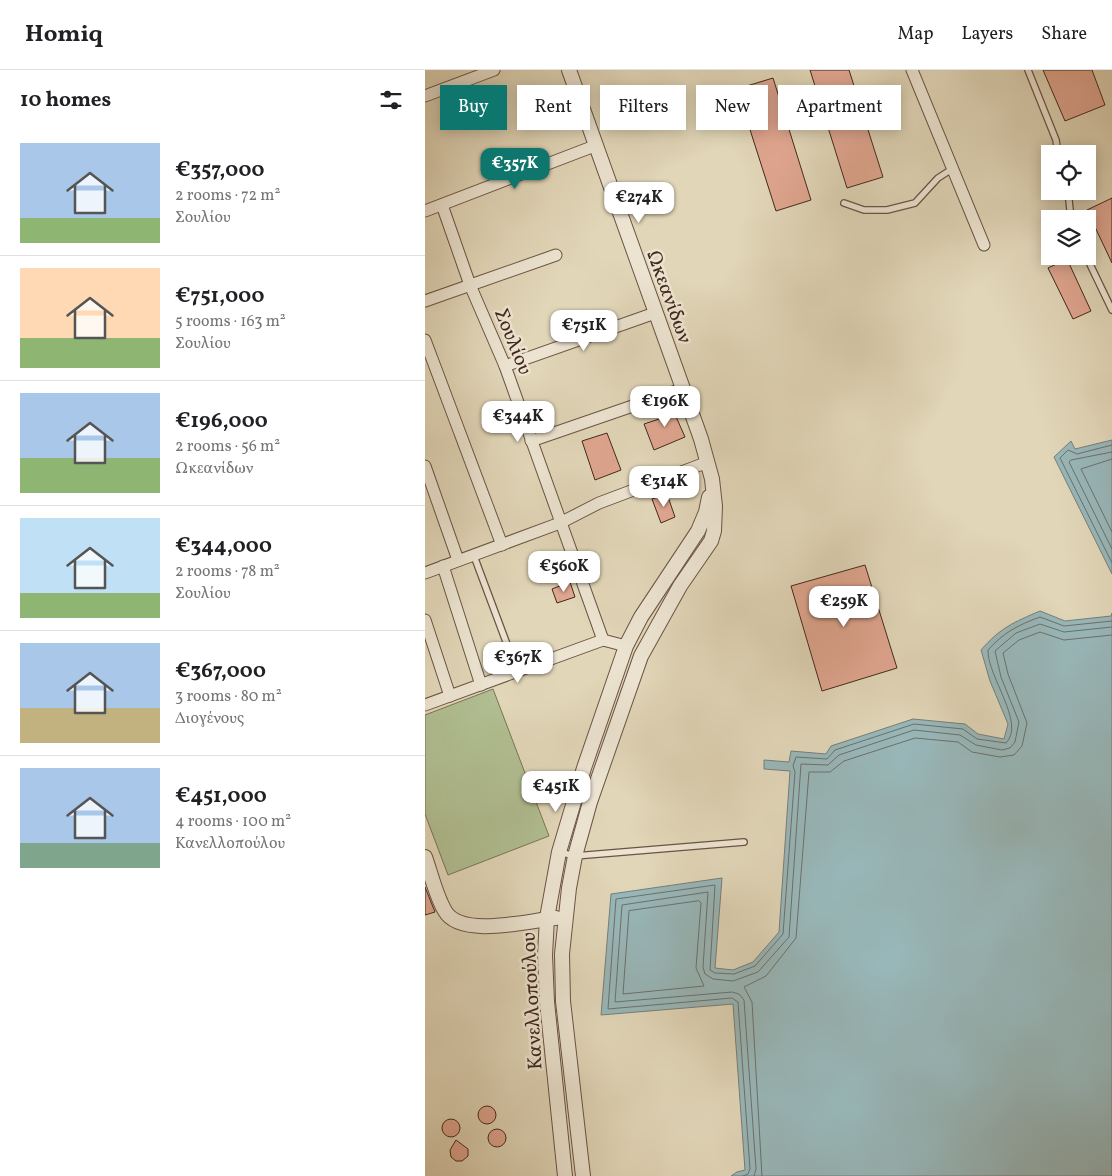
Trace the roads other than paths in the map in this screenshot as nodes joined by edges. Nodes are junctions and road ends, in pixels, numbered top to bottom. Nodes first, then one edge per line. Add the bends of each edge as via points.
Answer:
1 (494, 70) edge
2 (569, 70) edge
3 (912, 70) edge
4 (1029, 70) edge
5 (425, 96) edge
6 (597, 144) junction
7 (1057, 145) edge
8 (952, 169) junction
9 (844, 203) dead end
10 (441, 205) junction
11 (425, 211) edge
12 (983, 245) dead end
13 (556, 254) dead end
14 (1090, 265) edge
15 (470, 286) junction
16 (425, 301) edge
17 (1112, 310) edge
18 (655, 313) junction
19 (425, 340) edge
20 (505, 366) junction
21 (682, 388) junction
22 (531, 441) junction
23 (708, 462) junction
24 (425, 466) edge
25 (712, 479) junction
26 (560, 523) junction
27 (502, 545) junction
28 (474, 556) junction
29 (458, 560) junction
30 (443, 566) junction
31 (425, 573) edge
32 (425, 620) edge
33 (603, 640) junction
34 (626, 646) junction
35 (517, 671) junction
36 (481, 685) junction
37 (450, 696) junction
38 (425, 705) edge
39 (744, 842) dead end
40 (559, 852) junction
41 (575, 856) junction
42 (425, 857) edge
43 (565, 917) junction
44 (547, 918) junction
45 (565, 1176) edge
46 (583, 1176) edge

1 - 5 street
2 - 6 street, Ωκεανίδων
3 - 8 street
4 - 7 lane
6 - 10 street
6 - 18 street, Ωκεανίδων
8 - 9 lane via 938,178 915,203 887,210 865,210
8 - 12 street
10 - 11 street
10 - 15 street, Σουλίου
13 - 15 street
14 - 17 lane
15 - 16 street
15 - 20 street, Σουλίου
18 - 20 street
18 - 21 street, Ωκεανίδων
19 - 27 street
20 - 22 street, Σουλίου
21 - 22 street
21 - 23 street, Ωκεανίδων
22 - 26 street, Σουλίου
23 - 25 street, Ωκεανίδων
23 - 26 street via 599,503
24 - 29 street
25 - 34 street, Κανελλοπούλου via 702,523
25 - 41 street, Κανελλοπούλου via 715,517 711,541 676,593 641,656 590,802
26 - 27 street
26 - 33 street, Σουλίου
27 - 28 street
28 - 29 street
28 - 35 lane
29 - 30 street
30 - 31 street
30 - 36 street
32 - 37 street
33 - 34 street
33 - 35 street
34 - 40 street, Κανελλοπούλου
35 - 36 street
36 - 37 street
37 - 38 street
39 - 41 lane
40 - 41 lane
40 - 44 street, Κανελλοπούλου
41 - 43 street, Κανελλοπούλου
42 - 44 street via 445,912 455,920 483,926
43 - 44 street
43 - 46 street, Κανελλοπούλου via 563,1001
44 - 45 street, Κανελλοπούλου via 547,1002

